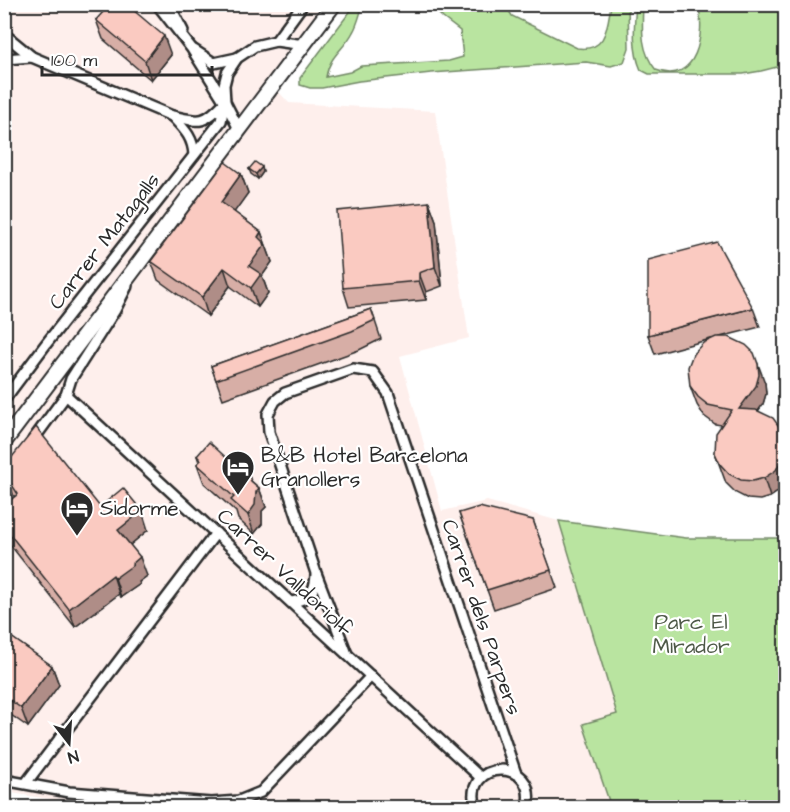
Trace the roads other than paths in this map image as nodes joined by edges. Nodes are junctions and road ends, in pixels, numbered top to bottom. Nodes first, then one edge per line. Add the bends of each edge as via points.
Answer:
1 (157, 4) edge
2 (169, 4) edge
3 (303, 4) edge
4 (334, 4) edge
5 (4, 34) edge
6 (276, 41) junction
7 (304, 45) junction
8 (192, 49) junction
9 (32, 57) junction
10 (237, 58) junction
11 (4, 59) edge
12 (225, 102) junction
13 (172, 116) junction
14 (240, 131) junction
15 (194, 155) junction
16 (141, 261) junction
17 (66, 395) junction
18 (4, 400) edge
19 (4, 442) edge
20 (25, 450) edge
21 (216, 533) junction
22 (316, 573) junction
23 (292, 602) junction
24 (347, 654) junction
25 (371, 676) junction
26 (516, 774) junction
27 (480, 777) junction
28 (4, 780) edge
29 (26, 783) junction
30 (476, 807) edge
31 (527, 807) edge

1 - 8 street
2 - 8 street
3 - 6 street
4 - 7 street
5 - 9 street
6 - 7 street
6 - 10 street via 255,46
7 - 14 street
8 - 10 street via 214,63
8 - 12 street
9 - 11 street
9 - 13 street
10 - 12 street, Carrer Matagalls via 227,72
12 - 13 street via 209,118 196,121
12 - 14 street
12 - 15 street, Carrer Matagalls via 221,121
13 - 15 street via 188,133
14 - 16 street
15 - 18 street, Carrer Matagalls
16 - 17 street via 71,379
16 - 19 street
17 - 20 street
17 - 21 street, Carrer Valldoriolf
21 - 23 street, Carrer Valldoriolf
21 - 29 street
22 - 23 street via 311,595
22 - 24 street, Carrer dels Parpers
22 - 26 street, Carrer dels Parpers via 268,432 268,414 275,400 285,393 353,369 373,372 388,393
23 - 24 street, Carrer Valldoriolf
24 - 25 street, Carrer Valldoriolf
25 - 27 street, Carrer Valldoriolf
25 - 29 street via 261,792 239,801 212,803 69,792
26 - 27 street via 500,769
26 - 31 street, Carrer dels Parpers via 528,789
27 - 30 street via 474,792
28 - 29 street

